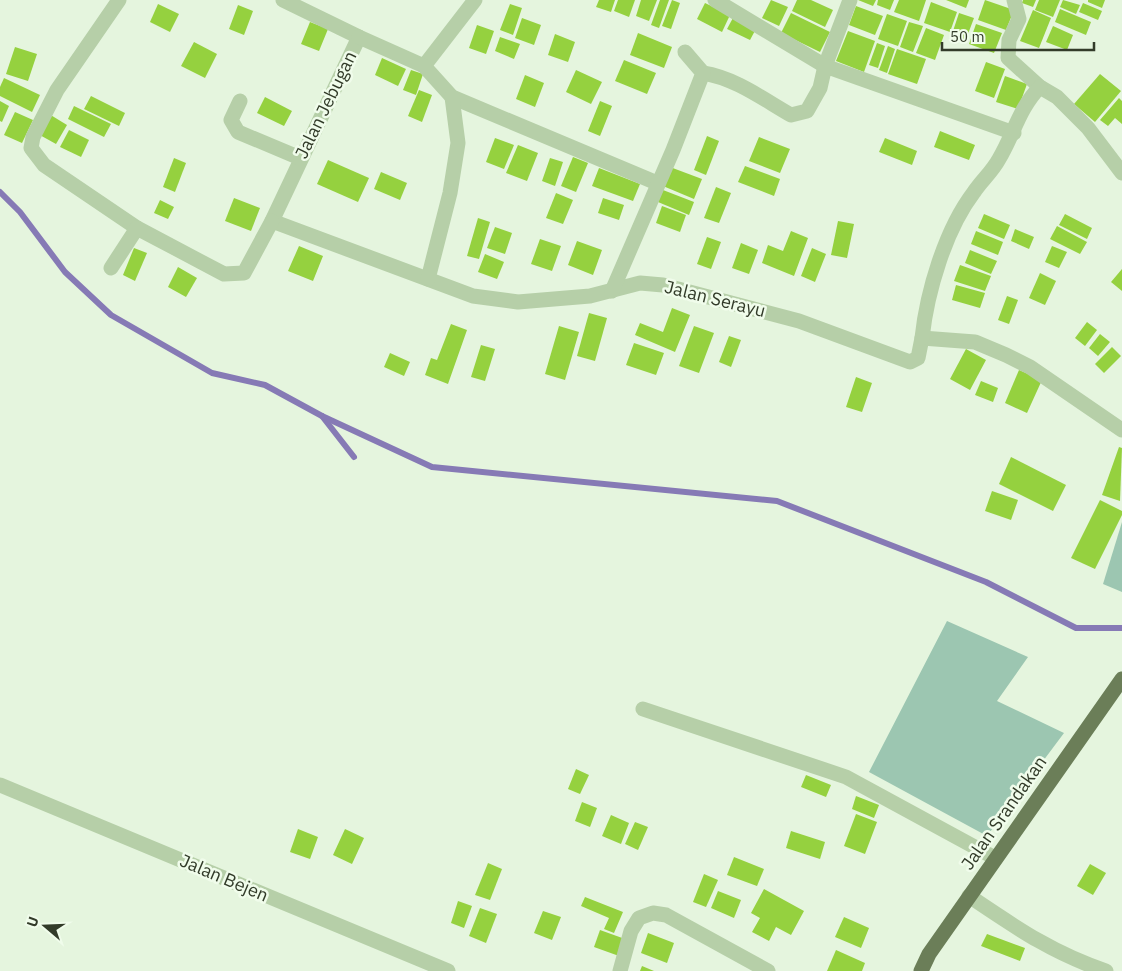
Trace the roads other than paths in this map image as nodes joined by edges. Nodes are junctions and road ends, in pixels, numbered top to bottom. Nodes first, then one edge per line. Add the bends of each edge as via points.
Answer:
1 (119, 0) edge
2 (283, 0) edge
3 (475, 0) edge
4 (715, 0) edge
5 (850, 0) edge
6 (1014, 0) edge
7 (359, 37) junction
8 (685, 52) dead end
9 (424, 66) junction
10 (825, 66) junction
11 (703, 74) junction
12 (1040, 87) junction
13 (452, 98) junction
14 (240, 101) dead end
15 (1014, 133) junction
16 (300, 158) junction
17 (1122, 173) edge
18 (657, 182) junction
19 (272, 221) junction
20 (137, 228) junction
21 (111, 268) dead end
22 (428, 279) junction
23 (612, 292) junction
24 (922, 338) junction
25 (1122, 430) edge
26 (1122, 679) edge
27 (642, 710) dead end
28 (0, 785) edge
29 (995, 858) junction
30 (969, 896) junction
31 (448, 971) edge
32 (620, 971) edge
33 (768, 971) edge
34 (921, 971) edge
35 (1106, 971) edge

1 - 20 street via 57,90 31,148 44,164
2 - 7 street, Jalan Jebugan
3 - 9 street
4 - 10 street
5 - 10 street
6 - 12 street via 1019,19 1009,40 1008,58
7 - 9 street
7 - 16 street, Jalan Jebugan
8 - 11 street
9 - 13 street
10 - 11 street via 820,88 806,111 791,115 746,89 718,76
10 - 15 street
11 - 18 street
12 - 15 street via 1027,100
12 - 17 street via 1057,97 1088,128
13 - 18 street
13 - 22 street via 458,143 450,193
14 - 16 street via 231,120 238,132
15 - 24 street via 990,174 974,191 946,241 924,317
16 - 19 street, Jalan Jebugan
18 - 23 street
19 - 20 street via 244,273 237,275 224,274
19 - 22 street, Jalan Serayu
20 - 21 street
22 - 23 street, Jalan Serayu via 473,296 518,302
23 - 24 street, Jalan Serayu via 640,284 680,288 799,322 910,362 918,358
24 - 25 street via 975,342 1006,355 1030,367
26 - 29 main road, Jalan Srandakan
27 - 29 street via 846,777
28 - 31 street, Jalan Bejen
29 - 30 main road, Jalan Srandakan
30 - 34 main road, Jalan Srandakan
30 - 35 street via 1044,945 1070,959
32 - 33 street via 635,924 639,918 653,913 666,915

